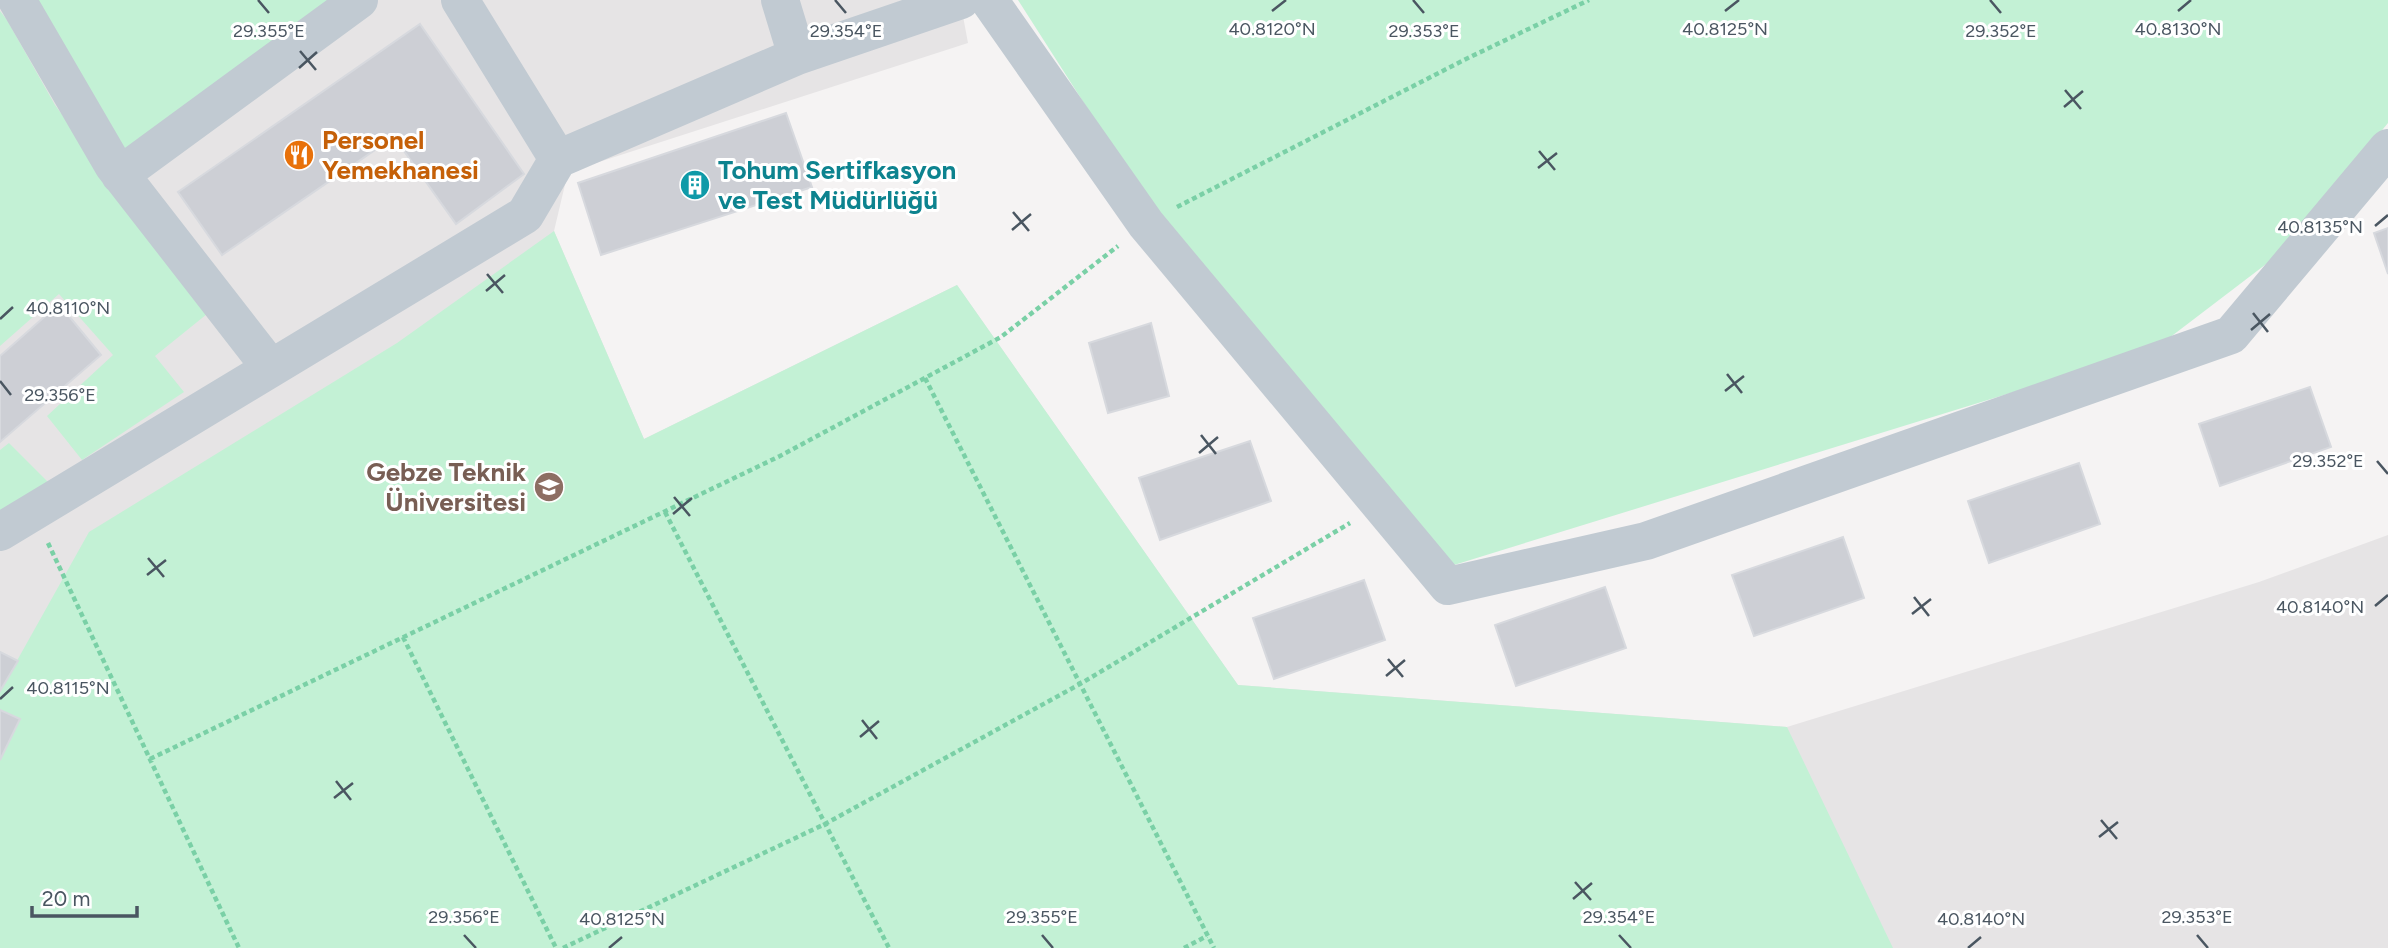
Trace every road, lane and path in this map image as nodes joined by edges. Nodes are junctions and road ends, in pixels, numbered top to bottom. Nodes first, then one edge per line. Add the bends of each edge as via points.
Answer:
1 (17, 0) edge
2 (359, 0) edge
3 (460, 0) edge
4 (780, 0) edge
5 (961, 0) edge
6 (989, 0) edge
7 (1589, 0) edge
8 (797, 57) junction
9 (2388, 148) edge
10 (558, 159) junction
11 (120, 175) junction
12 (1146, 224) junction
13 (270, 367) junction
14 (925, 378) junction
15 (1381, 505) junction
16 (33, 512) junction
17 (665, 512) junction
18 (0, 532) edge
19 (403, 637) junction
20 (1080, 684) junction
21 (150, 759) junction
22 (825, 824) junction
23 (1208, 936) junction
24 (239, 948) edge
25 (556, 948) edge
26 (563, 948) edge
27 (889, 948) edge
28 (1184, 948) edge
29 (1214, 948) edge

1 - 11 lane
2 - 11 lane
3 - 10 lane
4 - 8 lane
5 - 8 lane
6 - 12 lane
7 - 12 path
8 - 10 lane
9 - 15 lane via 2231,335 2218,340 1646,541 1448,586
10 - 13 lane via 525,215
11 - 13 lane
12 - 14 path via 1001,337
12 - 15 lane
13 - 16 lane
14 - 17 path
14 - 20 path
15 - 20 path
16 - 18 lane
16 - 21 path
17 - 19 path
17 - 22 path
19 - 21 path
19 - 25 path
20 - 22 path
20 - 23 path
21 - 24 path
22 - 26 path
22 - 27 path
23 - 28 path
23 - 29 path

